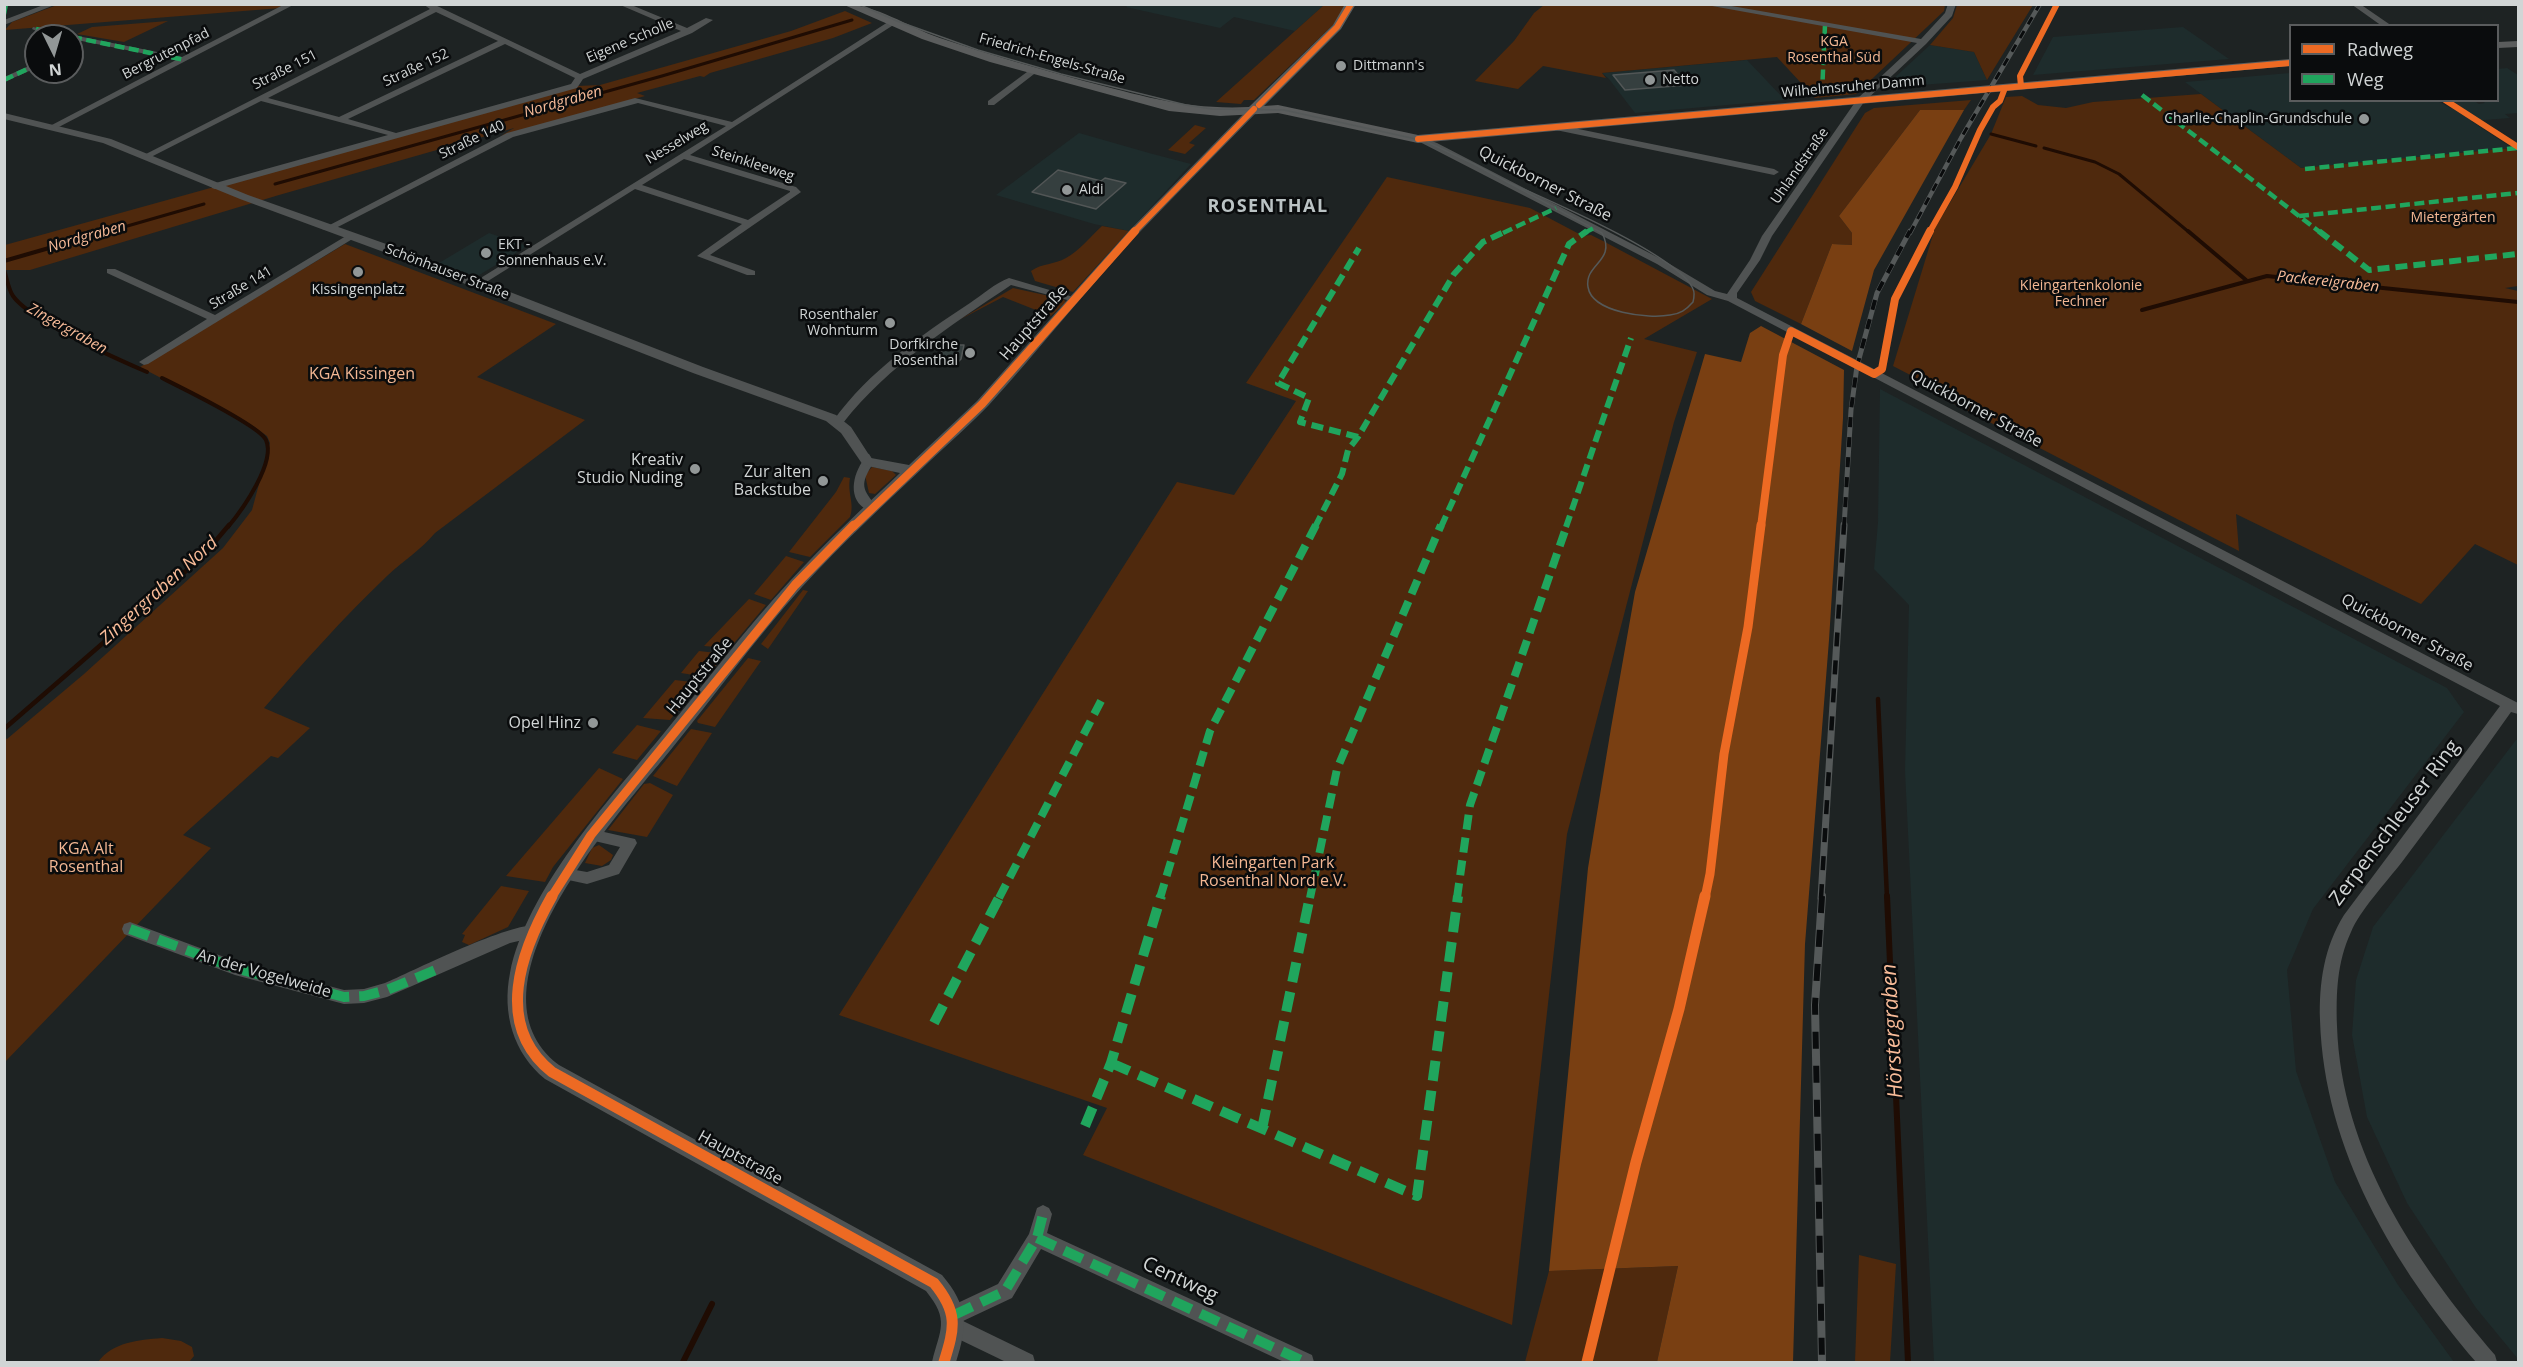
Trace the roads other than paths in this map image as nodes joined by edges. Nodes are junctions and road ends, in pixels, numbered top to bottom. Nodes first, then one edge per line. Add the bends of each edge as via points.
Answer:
1 (54, 4) edge
2 (292, 4) edge
3 (319, 4) edge
4 (327, 4) edge
5 (426, 4) edge
6 (621, 4) edge
7 (847, 4) edge
8 (1351, 4) edge
9 (1704, 4) edge
10 (1952, 4) edge
11 (2354, 4) edge
12 (436, 9) junction
13 (709, 20) dead end
14 (4, 23) edge
15 (891, 24) junction
16 (2385, 24) edge
17 (689, 31) junction
18 (84, 39) edge
19 (88, 40) junction
20 (505, 41) junction
21 (84, 42) edge
22 (1923, 42) junction
23 (2518, 44) edge
24 (2499, 45) edge
25 (185, 60) junction
26 (2289, 63) edge
27 (24, 71) edge
28 (1034, 71) junction
29 (580, 76) junction
30 (4, 80) edge
31 (259, 98) junction
32 (1861, 100) junction
33 (991, 103) dead end
34 (1254, 109) junction
35 (4, 116) edge
36 (339, 120) junction
37 (733, 125) junction
38 (52, 127) junction
39 (1554, 127) junction
40 (395, 135) junction
41 (1418, 139) junction
42 (146, 156) junction
43 (683, 156) junction
44 (1774, 172) dead end
45 (215, 186) junction
46 (634, 186) junction
47 (750, 224) junction
48 (327, 229) junction
49 (351, 236) junction
50 (111, 271) dead end
51 (751, 273) dead end
52 (476, 284) junction
53 (1075, 299) junction
54 (1732, 299) junction
55 (216, 319) junction
56 (144, 362) dead end
57 (839, 421) junction
58 (867, 459) junction
59 (911, 470) junction
60 (872, 508) junction
61 (2514, 707) edge
62 (591, 835) junction
63 (564, 874) junction
64 (130, 929) dead end
65 (534, 931) junction
66 (1043, 1214) dead end
67 (1037, 1238) junction
68 (954, 1321) junction
69 (944, 1362) edge
70 (1026, 1362) edge
71 (1305, 1362) edge
72 (2488, 1362) edge

1 - 14 street
2 - 25 street, Bergrutenpfad
3 - 4 street
5 - 12 street
6 - 17 street, Eigene Scholle
7 - 15 main road, Friedrich-Engels-Straße
8 - 34 main road, Hauptstraße via 1337,27
9 - 22 street
10 - 22 street, Uhlandstraße via 1950,14
11 - 16 street
12 - 20 street
12 - 31 street, Straße 151
13 - 17 street, Eigene Scholle
15 - 28 main road, Friedrich-Engels-Straße
15 - 37 street, Nesselweg
17 - 29 street, Eigene Scholle
18 - 19 street
19 - 21 street
19 - 25 street
20 - 29 street
20 - 36 street, Straße 152
22 - 32 street, Uhlandstraße
23 - 24 main road
25 - 38 street, Bergrutenpfad
26 - 32 main road, Wilhelmsruher Damm
27 - 30 street
28 - 33 street
28 - 34 main road, Friedrich-Engels-Straße via 1180,109
29 - 40 street via 574,86
31 - 36 street
31 - 42 street, Straße 151
32 - 39 main road, Wilhelmsruher Damm
32 - 54 street, Uhlandstraße via 1767,236
34 - 41 main road, Wilhelmsruher Damm via 1278,109
34 - 53 street, Hauptstraße via 1131,235
35 - 38 street, Schönhauser Straße
36 - 40 street
37 - 43 street, Nesselweg
37 - 48 street, Straße 140 via 638,100 510,135
38 - 42 street, Schönhauser Straße
39 - 41 main road, Wilhelmsruher Damm
39 - 44 street, Wilhelmsruher Damm
40 - 45 street
41 - 54 street, Quickborner Straße via 1660,262 1700,287
42 - 45 street, Schönhauser Straße
43 - 46 street, Nesselweg
43 - 47 street, Steinkleeweg via 796,192
45 - 48 street, Schönhauser Straße
46 - 47 street
46 - 52 street, Nesselweg
47 - 51 street, Steinkleeweg via 702,256
48 - 49 street, Schönhauser Straße
49 - 52 street, Schönhauser Straße
49 - 55 street, Straße 141
50 - 55 street
52 - 57 street, Schönhauser Straße
53 - 57 street, Hauptstraße via 1009,281 902,355 856,398
53 - 59 street, Hauptstraße via 982,404
54 - 61 street, Quickborner Straße
55 - 56 street, Straße 141
57 - 58 street
58 - 59 street
58 - 60 street via 858,493 862,502
59 - 60 street, Hauptstraße
60 - 62 street, Hauptstraße via 777,606
61 - 72 street, Zerpenschleuser Ring via 2347,922 2334,952 2327,1010 2327,1047 2334,1090 2361,1166 2413,1266
62 - 63 street, Hauptstraße
62 - 63 street via 630,843 614,870 587,878
63 - 65 street, Hauptstraße
64 - 65 street, An der Vogelweide via 235,968 344,998 387,990 508,937
65 - 68 street, Hauptstraße via 517,975 515,1007 522,1034 535,1058 557,1076 934,1283 948,1299
66 - 67 street
67 - 68 street via 1005,1291
67 - 71 street, Centweg
68 - 69 street
68 - 70 street

